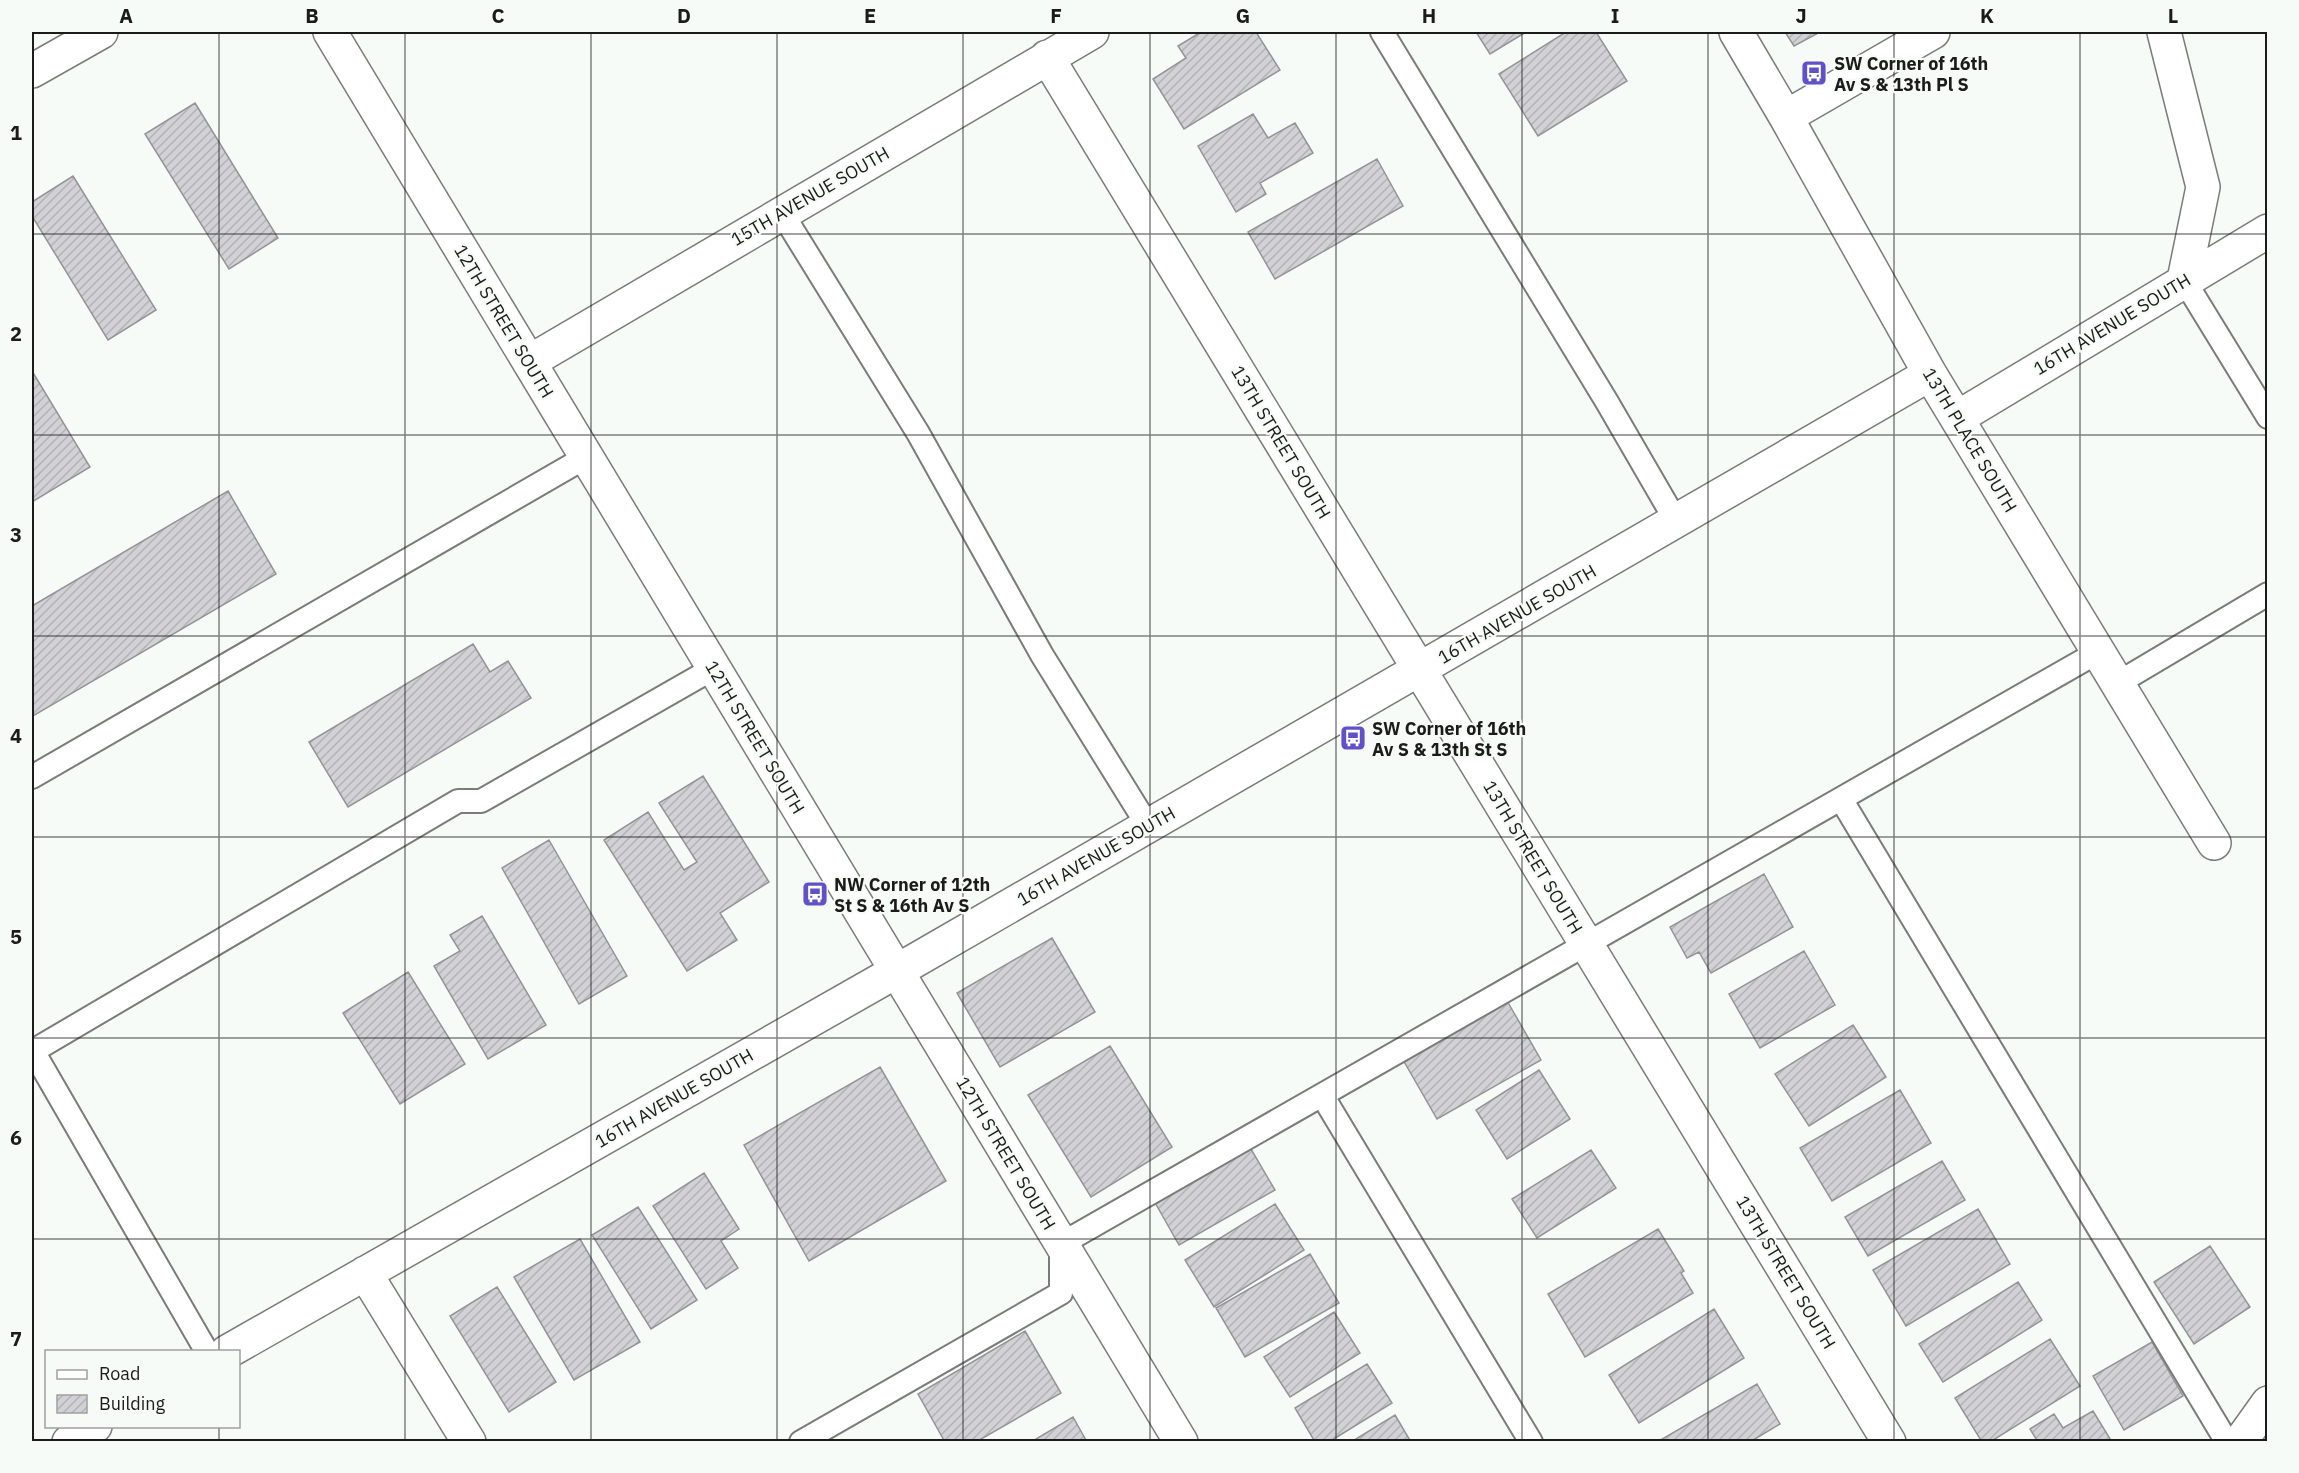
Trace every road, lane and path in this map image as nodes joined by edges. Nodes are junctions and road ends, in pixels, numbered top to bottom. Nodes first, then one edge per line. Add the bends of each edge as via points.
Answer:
1 (101, 32) edge
2 (330, 32) edge
3 (1092, 32) edge
4 (1382, 32) edge
5 (1736, 32) edge
6 (1933, 32) edge
7 (2164, 32) edge
8 (1047, 57) junction
9 (32, 71) edge
10 (1786, 117) junction
11 (782, 213) junction
12 (2268, 231) edge
13 (2184, 280) junction
14 (529, 362) junction
15 (1930, 374) junction
16 (2268, 417) edge
17 (1957, 418) junction
18 (586, 457) junction
19 (1676, 521) junction
20 (2268, 594) edge
21 (2098, 652) junction
22 (714, 668) junction
23 (1419, 670) junction
24 (2118, 683) junction
25 (32, 777) edge
26 (1841, 799) junction
27 (1148, 826) junction
28 (2214, 843) dead end
29 (1586, 944) junction
30 (897, 971) junction
31 (1322, 1095) junction
32 (1061, 1244) junction
33 (365, 1273) junction
34 (206, 1350) edge
35 (230, 1350) edge
36 (2268, 1403) edge
37 (92, 1428) edge
38 (825, 1436) edge
39 (69, 1442) edge
40 (469, 1442) edge
41 (801, 1442) edge
42 (1181, 1442) edge
43 (1531, 1442) edge
44 (1889, 1442) edge
45 (2228, 1442) edge
46 (2240, 1442) edge

1 - 9 street
2 - 14 street, 12TH STREET SOUTH
3 - 8 street, 15TH AVENUE SOUTH
4 - 19 lane
5 - 10 street, 13TH PLACE SOUTH
6 - 10 street
7 - 13 street via 2203,186
8 - 11 street, 15TH AVENUE SOUTH
8 - 23 street, 13TH STREET SOUTH
10 - 15 street, 13TH PLACE SOUTH
11 - 14 street, 15TH AVENUE SOUTH
11 - 27 lane via 918,433 1042,655
12 - 13 street, 16TH AVENUE SOUTH
13 - 16 lane
13 - 17 street, 16TH AVENUE SOUTH
14 - 18 street, 12TH STREET SOUTH
15 - 17 street, 13TH PLACE SOUTH
15 - 19 street, 16TH AVENUE SOUTH
17 - 21 street, 13TH PLACE SOUTH
18 - 22 street, 12TH STREET SOUTH
18 - 25 lane
19 - 23 street, 16TH AVENUE SOUTH
20 - 24 lane
21 - 24 street, 13TH PLACE SOUTH
21 - 26 lane
22 - 30 street, 12TH STREET SOUTH
22 - 34 lane via 481,801 458,801 33,1051
23 - 27 street, 16TH AVENUE SOUTH
23 - 29 street, 13TH STREET SOUTH
24 - 28 street, 13TH PLACE SOUTH
26 - 29 lane
26 - 45 lane
27 - 30 street, 16TH AVENUE SOUTH
29 - 31 lane
29 - 44 street, 13TH STREET SOUTH
30 - 32 street, 12TH STREET SOUTH
30 - 33 street, 16TH AVENUE SOUTH
31 - 32 lane
31 - 43 lane
32 - 38 lane via 1061,1293
32 - 42 street, 12TH STREET SOUTH
33 - 35 street, 16TH AVENUE SOUTH
33 - 40 street
36 - 46 street
37 - 39 street
38 - 41 lane

